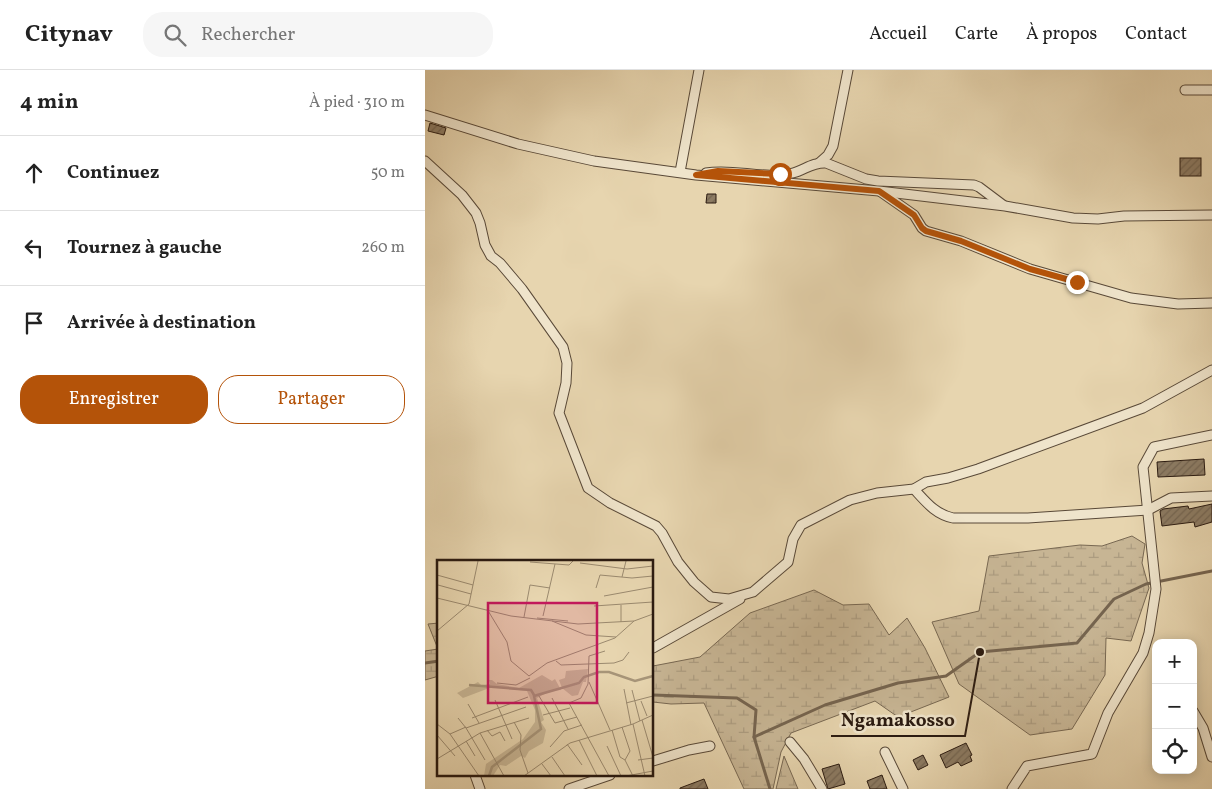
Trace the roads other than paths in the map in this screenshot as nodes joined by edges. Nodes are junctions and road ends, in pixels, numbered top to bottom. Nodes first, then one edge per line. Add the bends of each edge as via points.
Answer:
1 (699, 70) edge
2 (848, 70) edge
3 (1185, 90) dead end
4 (1212, 90) edge
5 (425, 115) edge
6 (425, 161) edge
7 (819, 162) junction
8 (680, 172) junction
9 (696, 175) junction
10 (879, 191) junction
11 (1005, 206) junction
12 (1212, 215) edge
13 (1212, 303) edge
14 (1212, 370) edge
15 (1212, 435) edge
16 (914, 489) junction
17 (1212, 496) edge
18 (1149, 510) junction
19 (753, 592) junction
20 (1149, 633) junction
21 (1152, 639) edge
22 (654, 647) edge
23 (1197, 718) edge
24 (790, 742) dead end
25 (710, 746) dead end
26 (885, 752) dead end
27 (1212, 756) edge
28 (654, 761) edge
29 (475, 776) edge
30 (607, 776) edge
31 (480, 789) edge
32 (569, 789) edge
33 (822, 789) edge
34 (903, 789) edge
35 (1012, 789) edge

1 - 8 street
2 - 7 street via 833,146
3 - 4 street
5 - 8 street via 518,144 593,161
6 - 19 street via 453,185 476,212 491,256 522,289 563,347 567,362 566,383 559,413 589,488 656,526 678,562 711,597 729,598
7 - 9 street via 793,173 718,171
7 - 11 street via 878,181 974,185
8 - 9 street
9 - 10 street
10 - 11 street
10 - 13 street via 914,215 926,231 961,241 1030,269 1131,298 1178,304
11 - 12 street via 1073,218
14 - 16 street via 1143,408 979,469 926,482
15 - 18 street via 1154,448 1143,467
16 - 18 street via 935,511 953,518 1028,518
16 - 19 street via 850,500 801,525 793,539 788,562
17 - 18 street via 1171,498
18 - 20 street via 1156,589
19 - 22 street
20 - 21 street
20 - 35 street via 1143,653 1108,713 1092,754 1027,766
23 - 27 street
24 - 33 street
25 - 28 street
26 - 34 street
29 - 31 street
30 - 32 street

